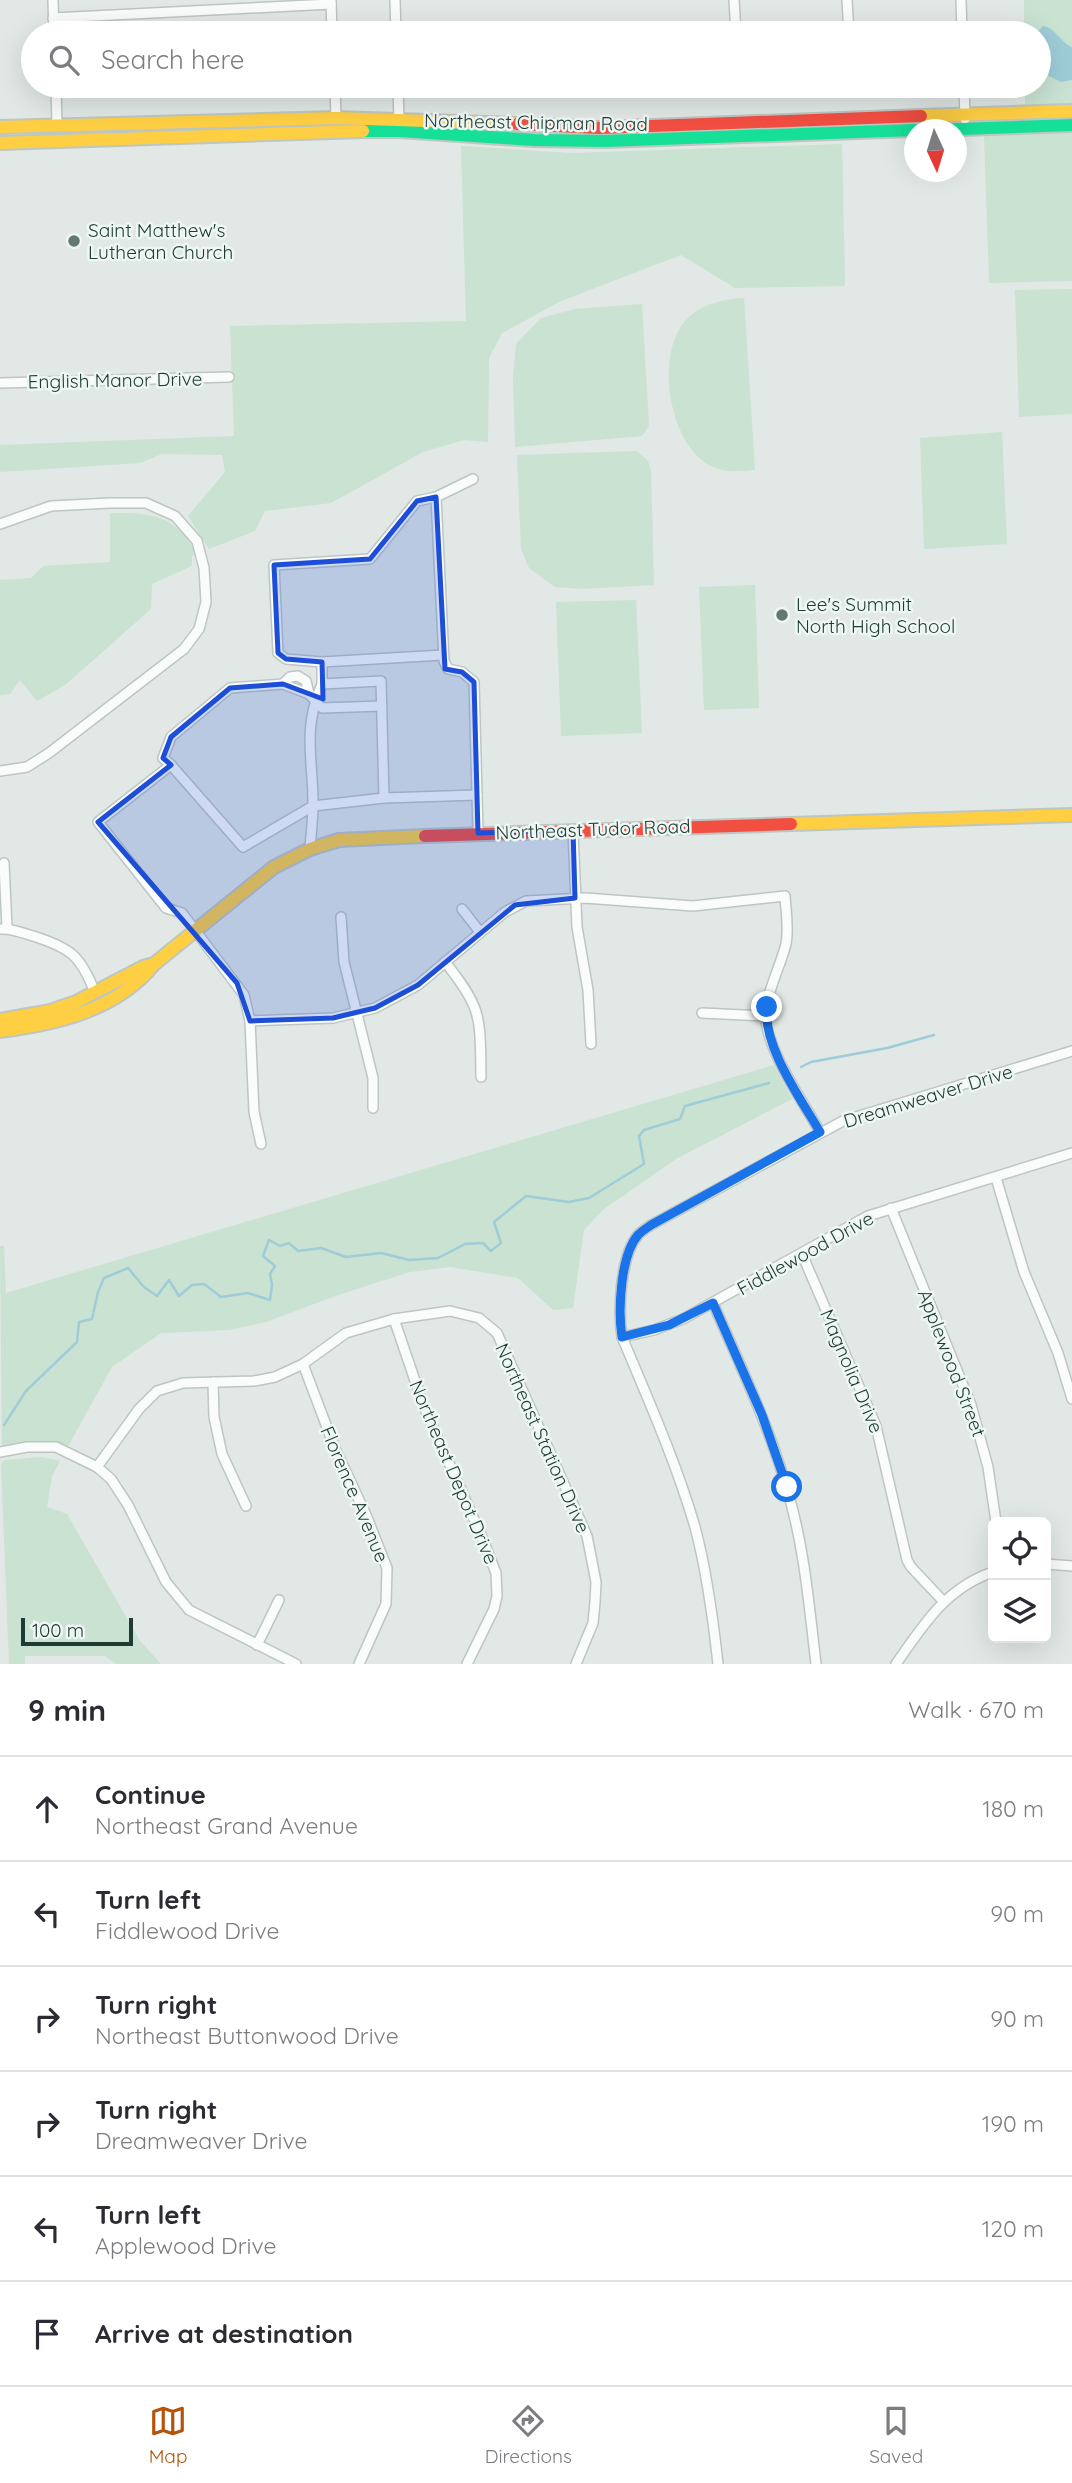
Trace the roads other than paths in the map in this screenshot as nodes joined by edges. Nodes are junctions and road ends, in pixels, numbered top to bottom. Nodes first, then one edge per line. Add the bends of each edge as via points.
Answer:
1 (53, 0) edge
2 (395, 0) edge
3 (734, 0) edge
4 (847, 0) edge
5 (961, 0) edge
6 (331, 2) edge
7 (53, 18) junction
8 (53, 21) edge
9 (332, 21) edge
10 (396, 21) edge
11 (735, 21) edge
12 (848, 21) edge
13 (962, 21) edge
14 (56, 98) edge
15 (335, 98) edge
16 (398, 98) edge
17 (964, 98) edge
18 (1072, 111) edge
19 (336, 118) junction
20 (965, 119) edge
21 (967, 122) edge
22 (967, 122) edge
23 (158, 123) junction
24 (904, 123) edge
25 (399, 125) junction
26 (1072, 125) edge
27 (57, 126) junction
28 (0, 127) edge
29 (904, 130) edge
30 (59, 140) junction
31 (0, 143) edge
32 (229, 377) dead end
33 (0, 383) edge
34 (473, 479) dead end
35 (436, 497) junction
36 (0, 524) edge
37 (443, 655) junction
38 (322, 662) junction
39 (323, 684) junction
40 (312, 697) junction
41 (382, 706) junction
42 (171, 765) junction
43 (0, 771) edge
44 (477, 795) junction
45 (384, 798) junction
46 (313, 806) junction
47 (1072, 815) edge
48 (573, 830) junction
49 (478, 833) junction
50 (310, 849) junction
51 (4, 863) dead end
52 (575, 898) junction
53 (462, 909) dead end
54 (341, 917) dead end
55 (4, 929) edge
56 (195, 930) junction
57 (480, 932) junction
58 (445, 962) junction
59 (154, 964) junction
60 (95, 993) junction
61 (702, 1013) dead end
62 (357, 1014) junction
63 (766, 1016) junction
64 (0, 1020) edge
65 (250, 1021) junction
66 (0, 1031) edge
67 (591, 1044) dead end
68 (1072, 1051) edge
69 (481, 1077) dead end
70 (373, 1108) dead end
71 (820, 1132) junction
72 (261, 1144) dead end
73 (1072, 1153) edge
74 (996, 1178) junction
75 (891, 1208) junction
76 (802, 1254) junction
77 (713, 1303) junction
78 (394, 1319) junction
79 (622, 1337) junction
80 (303, 1364) junction
81 (213, 1382) junction
82 (1072, 1399) edge
83 (0, 1452) edge
84 (97, 1467) junction
85 (246, 1506) dead end
86 (995, 1517) edge
87 (1051, 1564) edge
88 (1072, 1566) edge
89 (988, 1574) edge
90 (279, 1600) dead end
91 (944, 1602) junction
92 (257, 1645) junction
93 (296, 1664) edge
94 (359, 1664) edge
95 (467, 1664) edge
96 (576, 1664) edge
97 (718, 1664) edge
98 (816, 1664) edge
99 (896, 1664) edge

1 - 7 street
2 - 10 street
3 - 11 street
4 - 12 street
5 - 13 street
6 - 7 street
6 - 9 street
7 - 8 street
14 - 27 street
15 - 19 street
16 - 25 street
17 - 20 street
18 - 21 main road, Northeast Chipman Road
19 - 23 main road, Northeast Chipman Road
19 - 25 main road, Northeast Chipman Road
22 - 26 main road, Northeast Chipman Road
23 - 27 main road, Northeast Chipman Road
23 - 30 main road via 69,132
24 - 25 main road, Northeast Chipman Road via 599,128
25 - 29 main road, Northeast Chipman Road via 534,140 605,141
25 - 30 main road, Northeast Chipman Road
27 - 28 main road, Northeast Chipman Road
30 - 31 main road, Northeast Chipman Road
32 - 33 street, English Manor Drive
34 - 35 street
35 - 37 street
35 - 38 street via 417,501 370,559 274,565 278,653 286,659
36 - 43 street via 51,506 146,503 175,516 197,541 205,602 199,629 184,649 27,767
37 - 38 street
37 - 44 street via 448,669 474,681
38 - 39 street
39 - 40 street
39 - 41 street via 381,681
40 - 41 street via 322,708
40 - 42 street via 299,676 283,684 230,688 171,737 163,758
40 - 46 street
41 - 45 street
42 - 46 street via 243,847
42 - 56 street via 98,822 166,908 182,913
44 - 45 street
44 - 49 street
45 - 46 street
46 - 50 street
47 - 48 main road, Northeast Tudor Road
48 - 49 main road, Northeast Tudor Road
48 - 52 street
49 - 50 main road, Northeast Tudor Road via 339,840
50 - 56 main road, Northeast Tudor Road via 274,867
51 - 55 street
52 - 57 street via 526,901
52 - 63 street via 693,906 785,896 786,942
52 - 67 street
53 - 57 street
54 - 62 street via 344,962
55 - 60 street via 58,944 73,953
56 - 59 main road, Northeast Tudor Road
56 - 65 street via 244,995
57 - 58 street
58 - 62 street via 405,993
58 - 69 street via 478,1013
59 - 60 main road, Northeast Tudor Road
59 - 66 main road, Northeast Tudor Road via 139,982 84,1012 52,1024
60 - 64 main road, Northeast Tudor Road via 50,1011
61 - 63 street
62 - 65 street
62 - 70 street via 371,1068
63 - 71 street via 774,1050
65 - 72 street via 253,1095
68 - 71 street, Dreamweaver Drive
71 - 79 street, Dreamweaver Drive via 637,1236 623,1275
73 - 74 street, Fiddlewood Drive
74 - 75 street, Fiddlewood Drive
74 - 82 street via 1024,1272
75 - 76 street, Fiddlewood Drive via 850,1225
75 - 86 street, Applewood Street via 971,1405
76 - 77 street, Fiddlewood Drive
76 - 91 street, Magnolia Drive via 876,1426 907,1560
77 - 79 street, Fiddlewood Drive via 669,1325
77 - 98 street via 762,1415 787,1487 806,1577
78 - 80 street, Northeast Station Drive via 346,1333
78 - 95 street, Northeast Depot Drive via 424,1407 496,1573 494,1609
78 - 96 street, Northeast Station Drive via 450,1311 479,1318 497,1333 587,1536 595,1602 593,1623
79 - 97 street via 694,1525 710,1593
80 - 81 street, Northeast Station Drive via 264,1380
80 - 94 street, Florence Avenue via 387,1568 386,1604
81 - 84 street, Northeast Station Drive via 183,1383 157,1391
81 - 85 street via 222,1454
83 - 84 street via 56,1447
84 - 92 street via 123,1496 166,1582 189,1610
87 - 88 street
89 - 91 street via 967,1583
90 - 92 street
91 - 99 street
92 - 93 street

